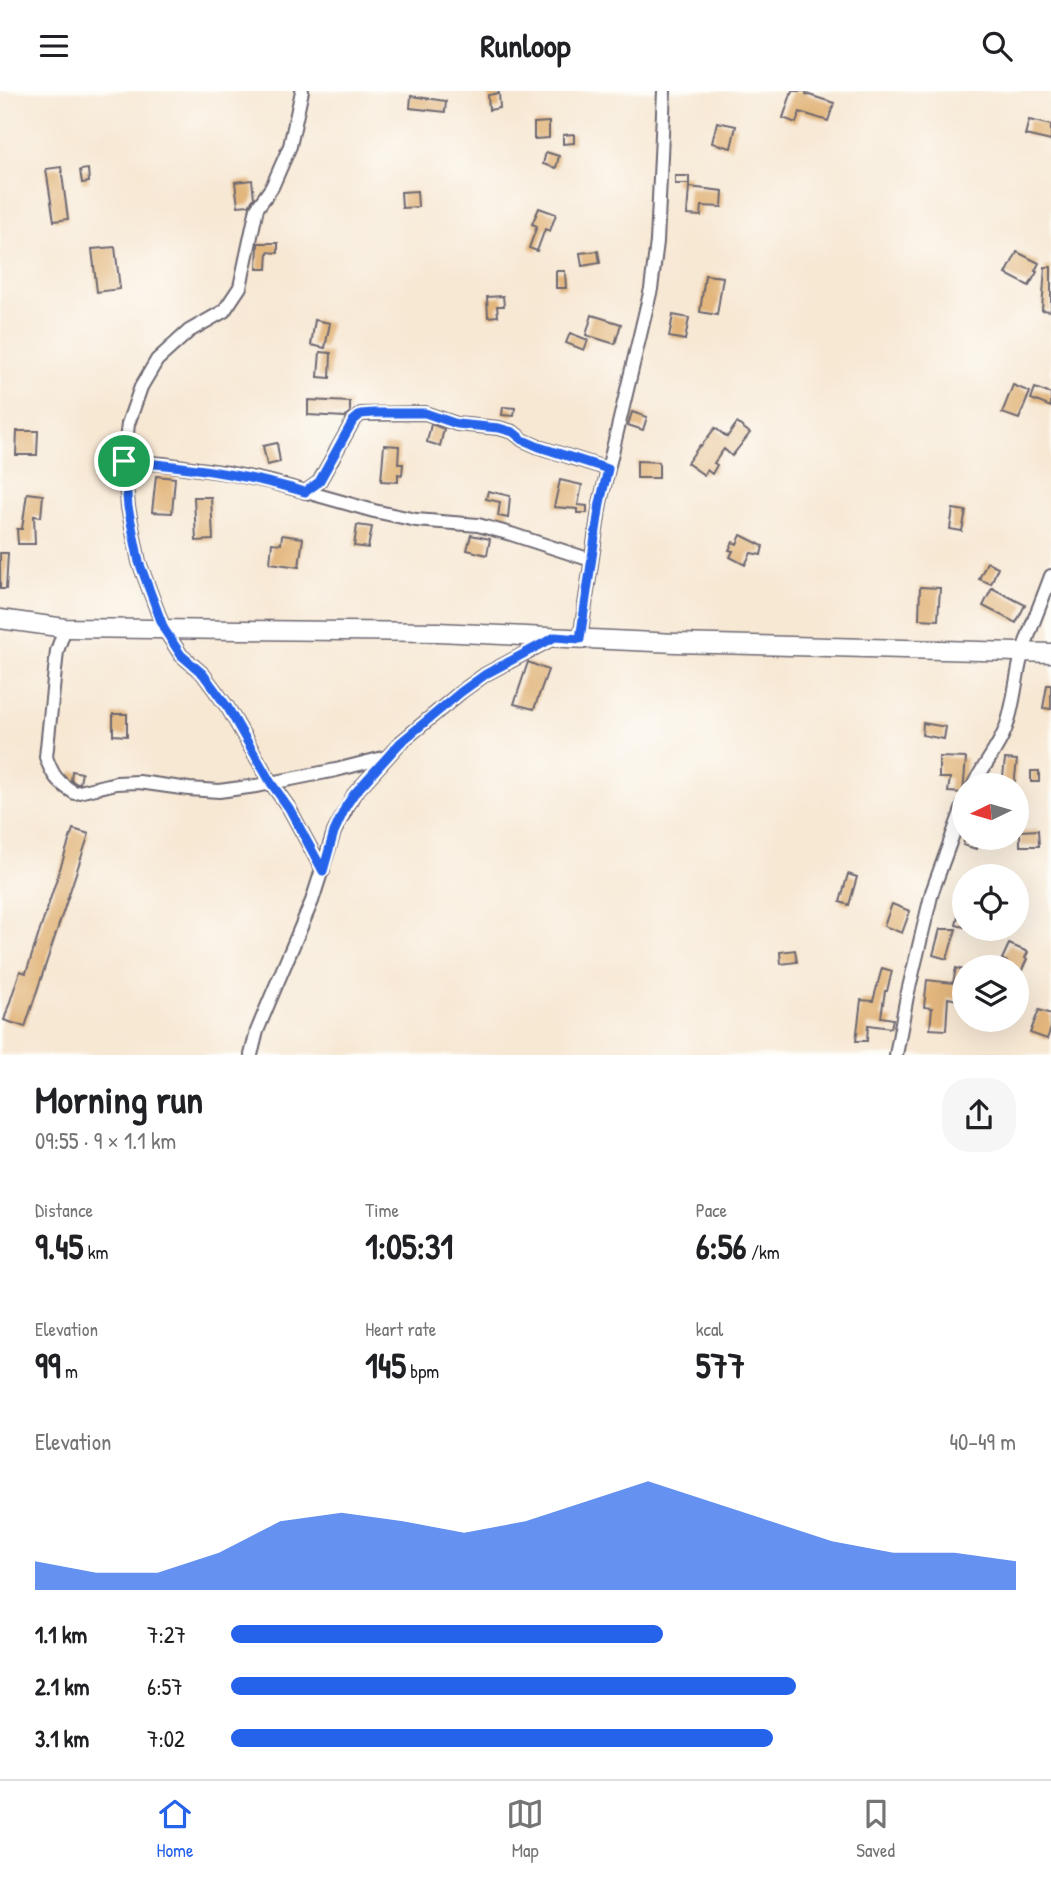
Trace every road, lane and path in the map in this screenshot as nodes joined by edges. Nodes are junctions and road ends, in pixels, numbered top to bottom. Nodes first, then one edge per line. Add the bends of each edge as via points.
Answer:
1 (302, 91) edge
2 (664, 91) edge
3 (124, 461) junction
4 (608, 469) junction
5 (305, 492) junction
6 (592, 560) junction
7 (1051, 576) edge
8 (0, 619) edge
9 (65, 628) junction
10 (164, 629) junction
11 (555, 637) junction
12 (580, 639) junction
13 (1023, 652) junction
14 (1051, 653) edge
15 (388, 757) junction
16 (980, 773) edge
17 (271, 783) junction
18 (952, 837) edge
19 (323, 871) junction
20 (251, 1055) edge
21 (895, 1055) edge

1 - 3 street via 290,146 257,208 240,287 225,311 189,331 157,361 141,387 128,424
2 - 4 street via 651,289
3 - 5 street via 228,473
3 - 10 street via 139,562
4 - 5 street via 539,447 499,428 457,424 425,413 374,413 361,414 353,421 319,482
4 - 6 street
5 - 6 street via 416,520 478,525
6 - 12 street
7 - 13 street
8 - 9 main road
9 - 10 main road
9 - 17 street via 57,651 46,757 65,787 75,793 139,782 219,791
10 - 11 main road
10 - 17 street via 228,708
11 - 12 main road
11 - 15 street via 469,686
12 - 13 main road
13 - 14 main road
13 - 16 street via 1006,729
15 - 17 street
15 - 19 street via 346,806
17 - 19 street
18 - 21 street via 932,892
19 - 20 street

